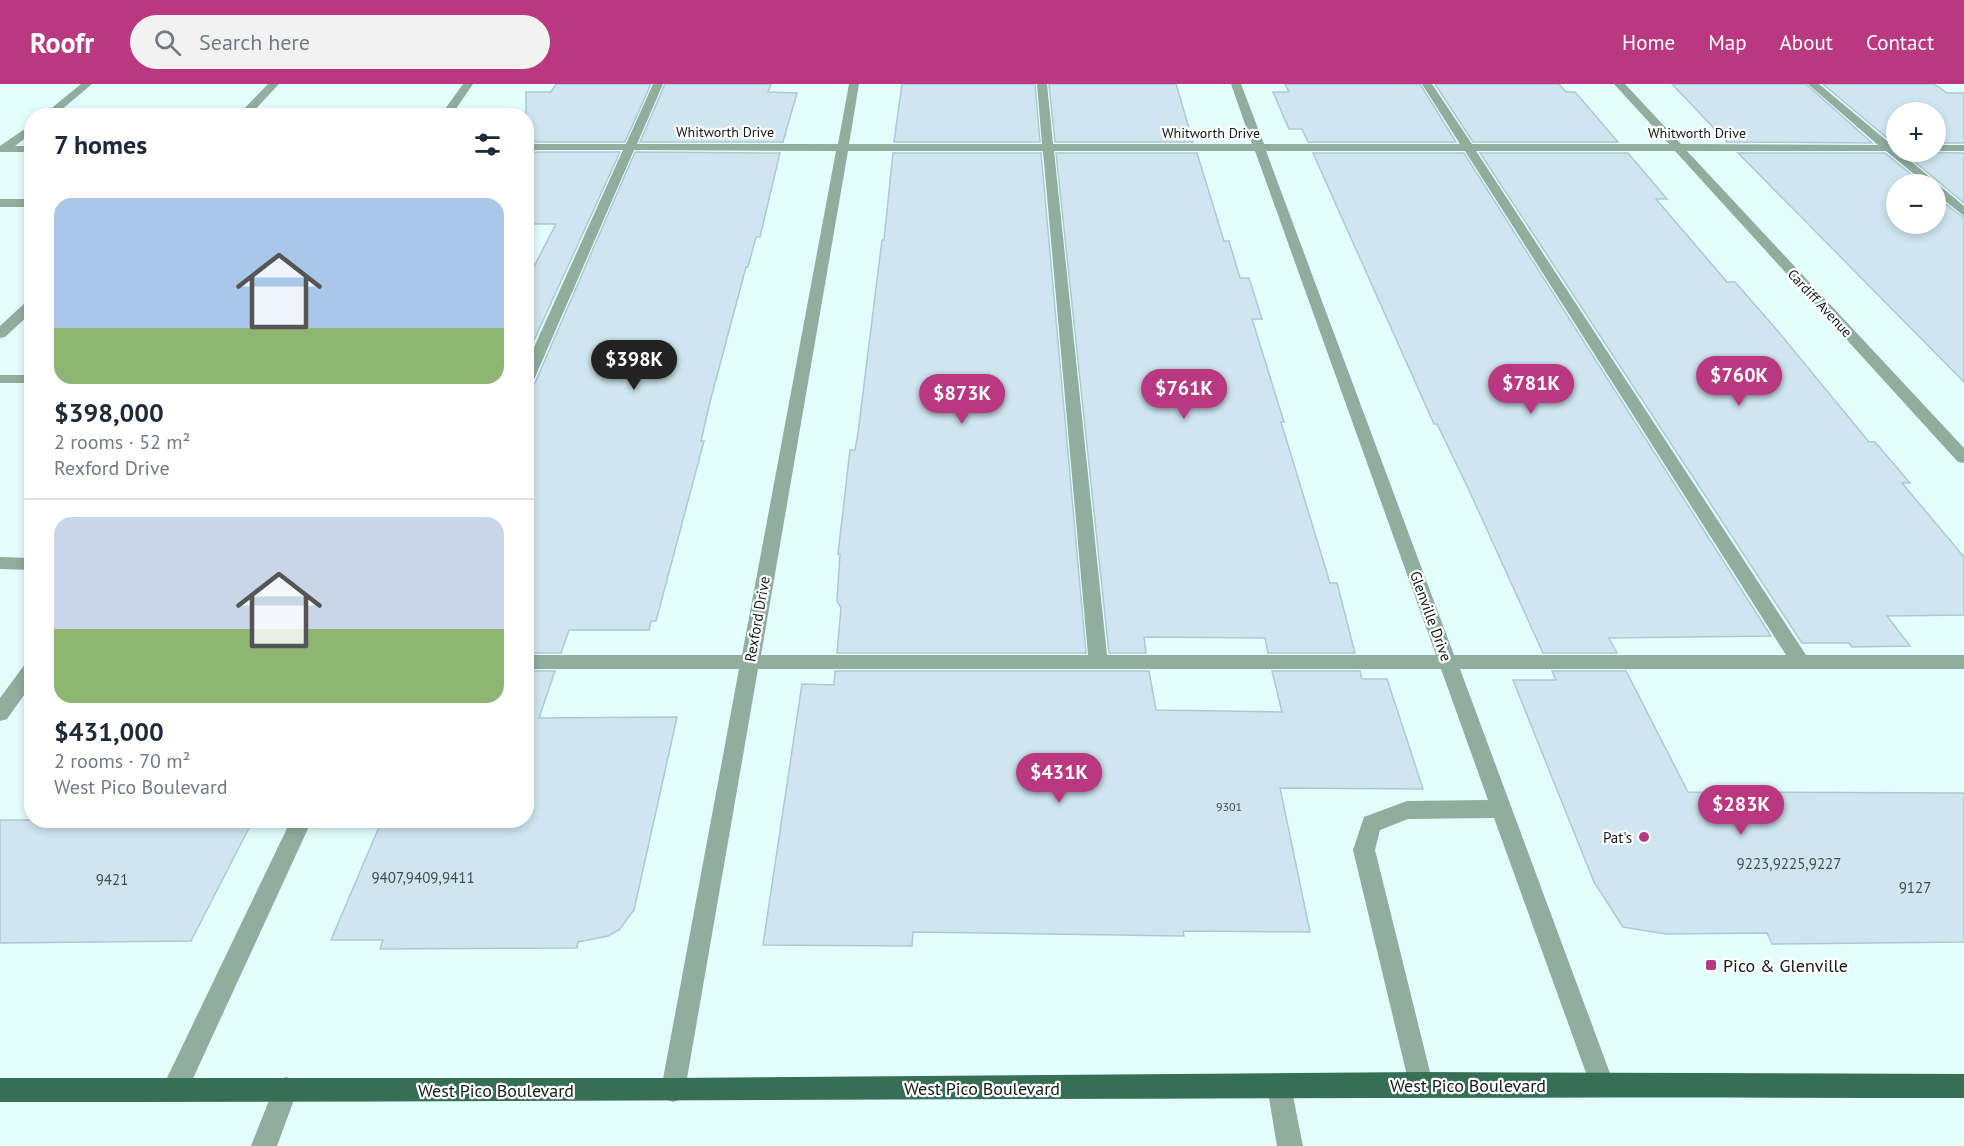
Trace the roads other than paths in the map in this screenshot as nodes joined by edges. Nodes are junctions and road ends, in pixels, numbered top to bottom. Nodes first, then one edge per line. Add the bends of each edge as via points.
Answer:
1 (87, 84) edge
2 (274, 84) edge
3 (468, 84) edge
4 (658, 84) edge
5 (854, 84) edge
6 (1042, 84) edge
7 (1236, 84) edge
8 (1427, 84) edge
9 (1619, 84) edge
10 (1813, 84) edge
11 (57, 108) edge
12 (250, 108) edge
13 (451, 108) edge
14 (24, 133) edge
15 (1886, 143) edge
16 (534, 147) edge
17 (630, 147) junction
18 (24, 148) edge
19 (842, 148) junction
20 (1048, 148) junction
21 (1259, 148) junction
22 (1468, 148) junction
23 (1676, 148) junction
24 (1886, 148) edge
25 (1946, 148) edge
26 (1964, 148) edge
27 (2, 149) edge
28 (1907, 162) edge
29 (1920, 174) edge
30 (1946, 197) edge
31 (24, 202) edge
32 (0, 203) edge
33 (1964, 212) edge
34 (24, 312) edge
35 (0, 334) edge
36 (534, 364) edge
37 (0, 379) edge
38 (24, 379) edge
39 (1964, 458) edge
40 (0, 563) edge
41 (24, 564) edge
42 (534, 662) edge
43 (749, 662) junction
44 (1098, 662) junction
45 (1448, 662) junction
46 (1801, 662) junction
47 (1964, 662) edge
48 (24, 680) edge
49 (0, 713) edge
50 (1502, 809) junction
51 (298, 828) edge
52 (1421, 1084) junction
53 (1602, 1084) junction
54 (1279, 1086) junction
55 (1964, 1086) edge
56 (175, 1089) junction
57 (286, 1089) junction
58 (0, 1090) edge
59 (673, 1090) junction
60 (264, 1146) edge
61 (1290, 1146) edge

1 - 11 street
2 - 12 street
3 - 13 street
4 - 17 street
5 - 19 street, Rexford Drive
6 - 20 street
7 - 21 street, Glenville Drive
8 - 22 street
9 - 23 street, Cardiff Avenue
10 - 15 street
14 - 27 street
16 - 17 street, Whitworth Drive
17 - 19 street, Whitworth Drive
17 - 36 street
18 - 27 street
19 - 20 street, Whitworth Drive
19 - 43 street, Rexford Drive
20 - 21 street, Whitworth Drive
20 - 44 street
21 - 22 street, Whitworth Drive
21 - 45 street, Glenville Drive
22 - 23 street, Whitworth Drive
22 - 46 street
23 - 24 street, Whitworth Drive
23 - 39 street, Cardiff Avenue
25 - 26 street
28 - 29 street
30 - 33 street
31 - 32 street
34 - 35 street
37 - 38 street
40 - 41 street
42 - 43 street
43 - 44 street
43 - 59 street, Rexford Drive
44 - 45 street
45 - 46 street
45 - 50 street, Glenville Drive
46 - 47 street
48 - 49 street
50 - 52 street via 1407,810 1371,824 1364,850
50 - 53 street, Glenville Drive
51 - 56 street
52 - 53 main road, West Pico Boulevard
52 - 54 main road, West Pico Boulevard
53 - 55 main road, West Pico Boulevard
54 - 59 main road, West Pico Boulevard
54 - 61 street
56 - 57 main road, West Pico Boulevard
56 - 58 main road, West Pico Boulevard
57 - 59 main road, West Pico Boulevard
57 - 60 street

